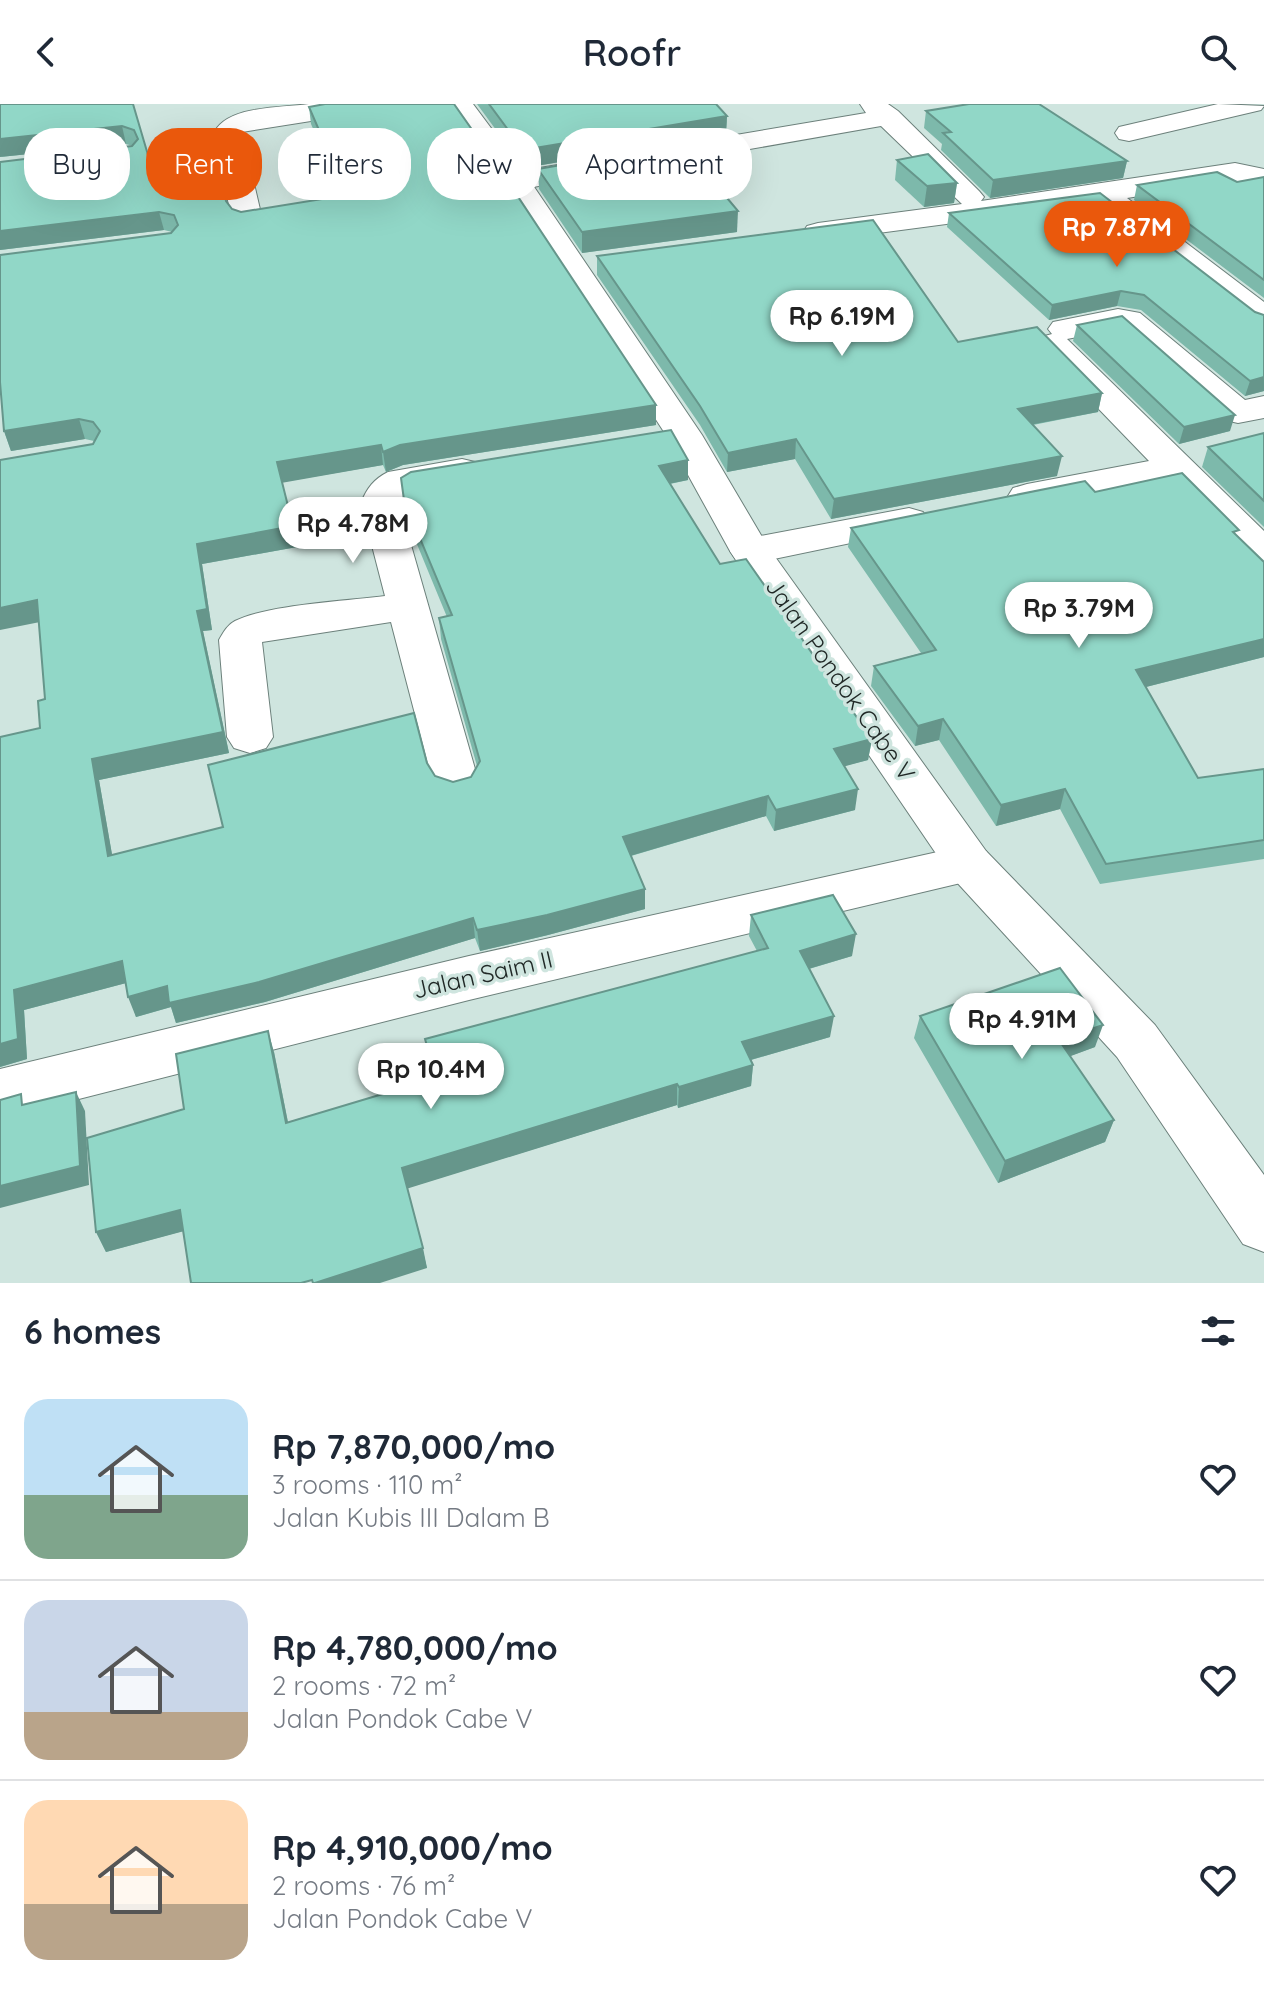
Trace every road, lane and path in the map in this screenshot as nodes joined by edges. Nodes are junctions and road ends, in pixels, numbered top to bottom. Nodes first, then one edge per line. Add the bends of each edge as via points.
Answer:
1 (368, 104) edge
2 (459, 104) edge
3 (1252, 104) edge
4 (881, 111) edge
5 (477, 128) edge
6 (1129, 133) dead end
7 (1117, 159) edge
8 (541, 176) edge
9 (1264, 178) edge
10 (1156, 183) junction
11 (1104, 194) junction
12 (532, 200) edge
13 (982, 210) junction
14 (247, 218) edge
15 (788, 236) edge
16 (1264, 318) edge
17 (1215, 440) edge
18 (494, 465) edge
19 (994, 503) edge
20 (948, 512) edge
21 (750, 551) junction
22 (1264, 554) edge
23 (407, 606) junction
24 (250, 737) dead end
25 (456, 783) edge
26 (969, 864) junction
27 (0, 1094) edge
28 (1264, 1224) edge

1 - 14 street via 230,127 227,135
2 - 5 street, Jalan Pondok Cabe V
3 - 6 street
4 - 8 street
4 - 13 street
7 - 10 street
9 - 10 street via 1235,172
10 - 11 street
11 - 13 street
11 - 16 street
12 - 21 street, Jalan Pondok Cabe V via 588,264 665,438
13 - 15 street
17 - 19 street
17 - 22 street
18 - 23 street via 403,479 382,493 380,503
20 - 21 street
21 - 26 street, Jalan Pondok Cabe V
23 - 24 street via 247,632 240,640
23 - 25 street
26 - 27 street, Jalan Saim II via 469,978
26 - 28 street, Jalan Pondok Cabe V via 1136,1041

